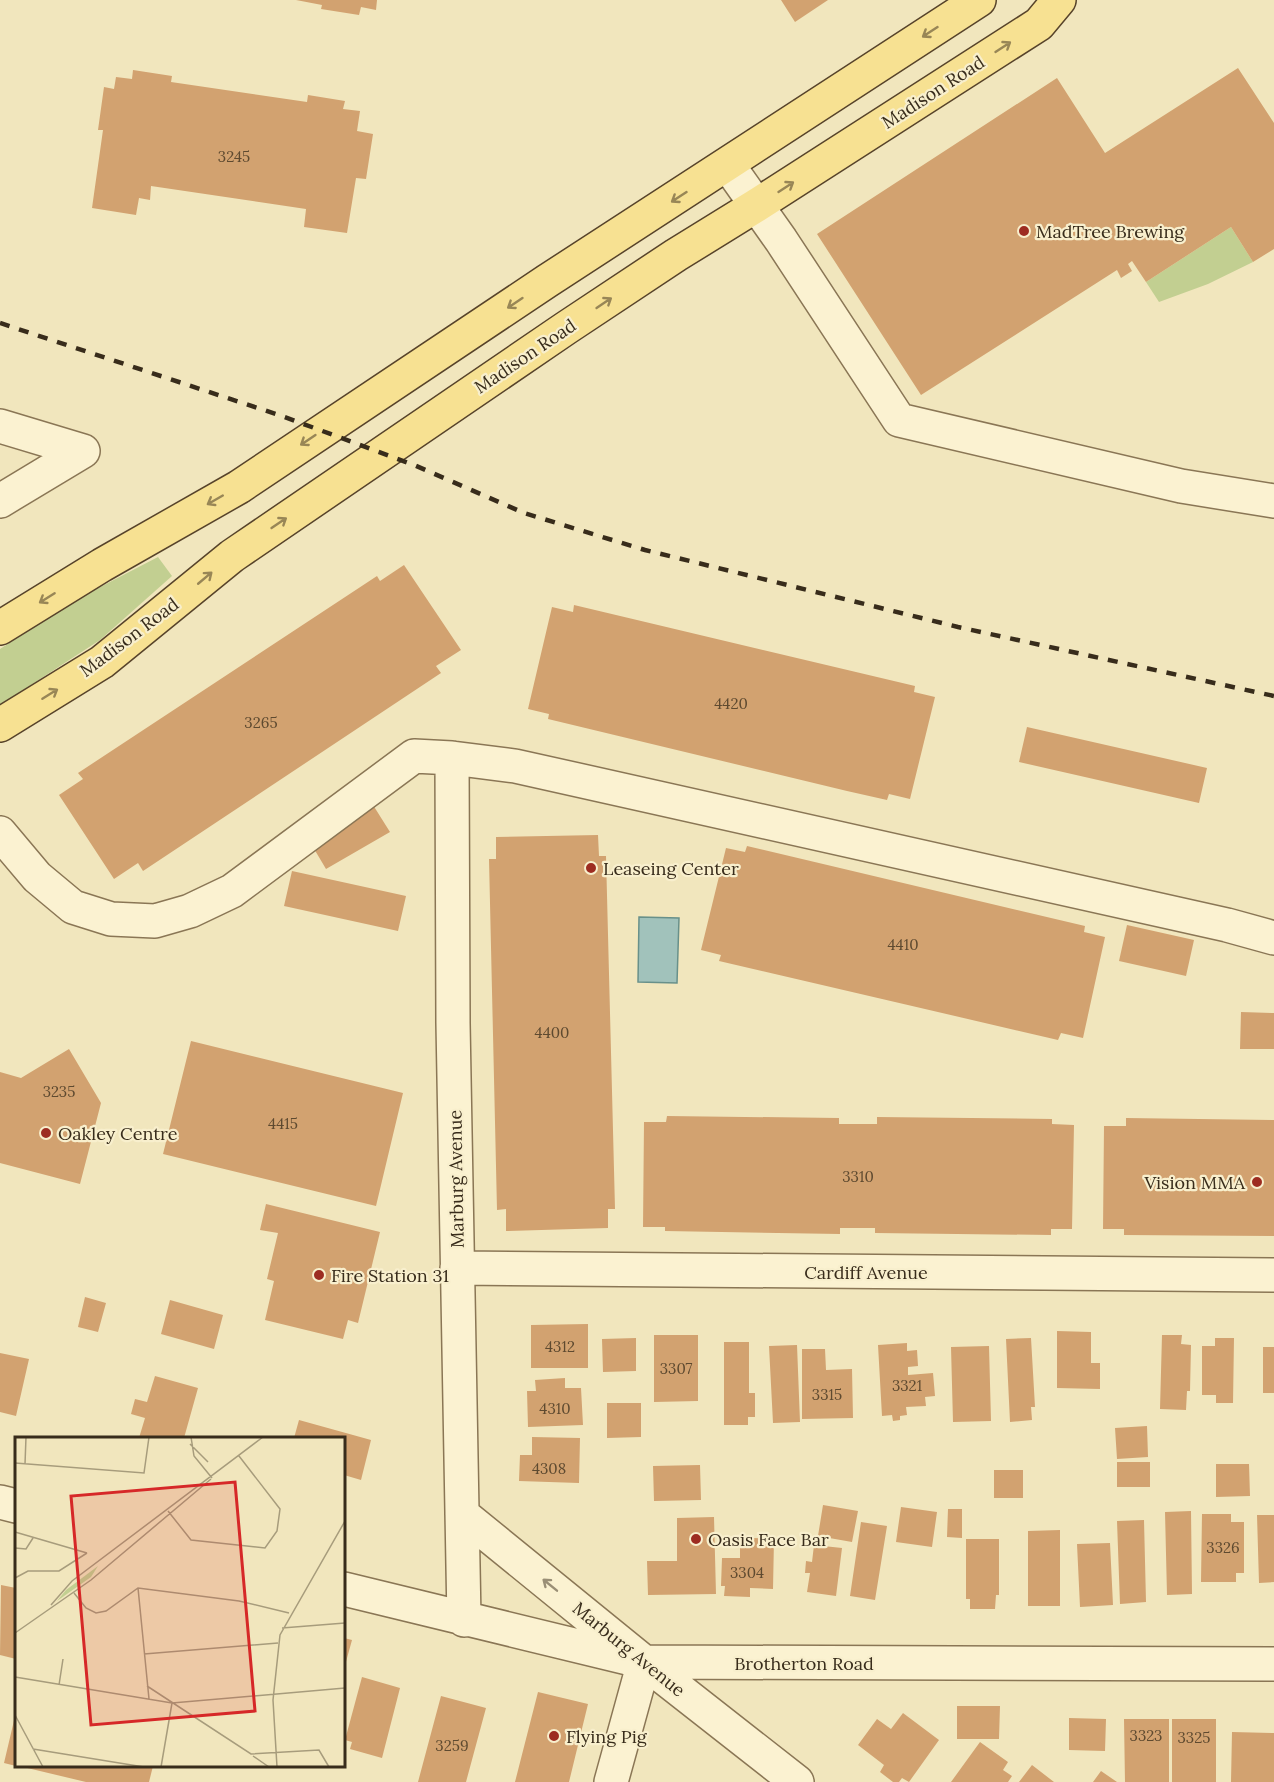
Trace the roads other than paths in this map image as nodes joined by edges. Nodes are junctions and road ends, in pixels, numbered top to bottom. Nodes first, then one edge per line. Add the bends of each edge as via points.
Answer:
1 (979, 0) edge
2 (1059, 0) edge
3 (728, 165) junction
4 (757, 205) junction
5 (0, 426) edge
6 (0, 501) edge
7 (1274, 501) edge
8 (0, 627) edge
9 (0, 725) edge
10 (452, 758) junction
11 (0, 833) edge
12 (1274, 938) edge
13 (457, 1269) junction
14 (1274, 1275) edge
15 (0, 1502) edge
16 (15, 1506) edge
17 (462, 1514) junction
18 (345, 1589) edge
19 (464, 1620) junction
20 (644, 1662) junction
21 (1274, 1664) edge
22 (611, 1782) edge
23 (797, 1782) edge

1 -> 3 main road
4 -> 2 main road, Madison Road via 1039,24
3 - 4 street
3 -> 8 main road via 239,487
4 - 7 street via 899,420 1181,486
9 -> 4 main road, Madison Road via 102,662 232,556 676,255
5 - 6 street via 83,451
10 - 11 street via 414,756 232,891 155,921 111,919 73,907 37,877
10 - 12 street via 515,766
10 - 13 street, Marburg Avenue
13 - 14 street, Cardiff Avenue
13 - 17 street, Marburg Avenue
15 - 16 street
17 - 19 street, Marburg Avenue
20 -> 17 street, Marburg Avenue
18 - 19 street, Brotherton Road
19 - 20 street, Brotherton Road
20 - 21 street, Brotherton Road
20 - 22 street
20 - 23 street, Marburg Avenue

